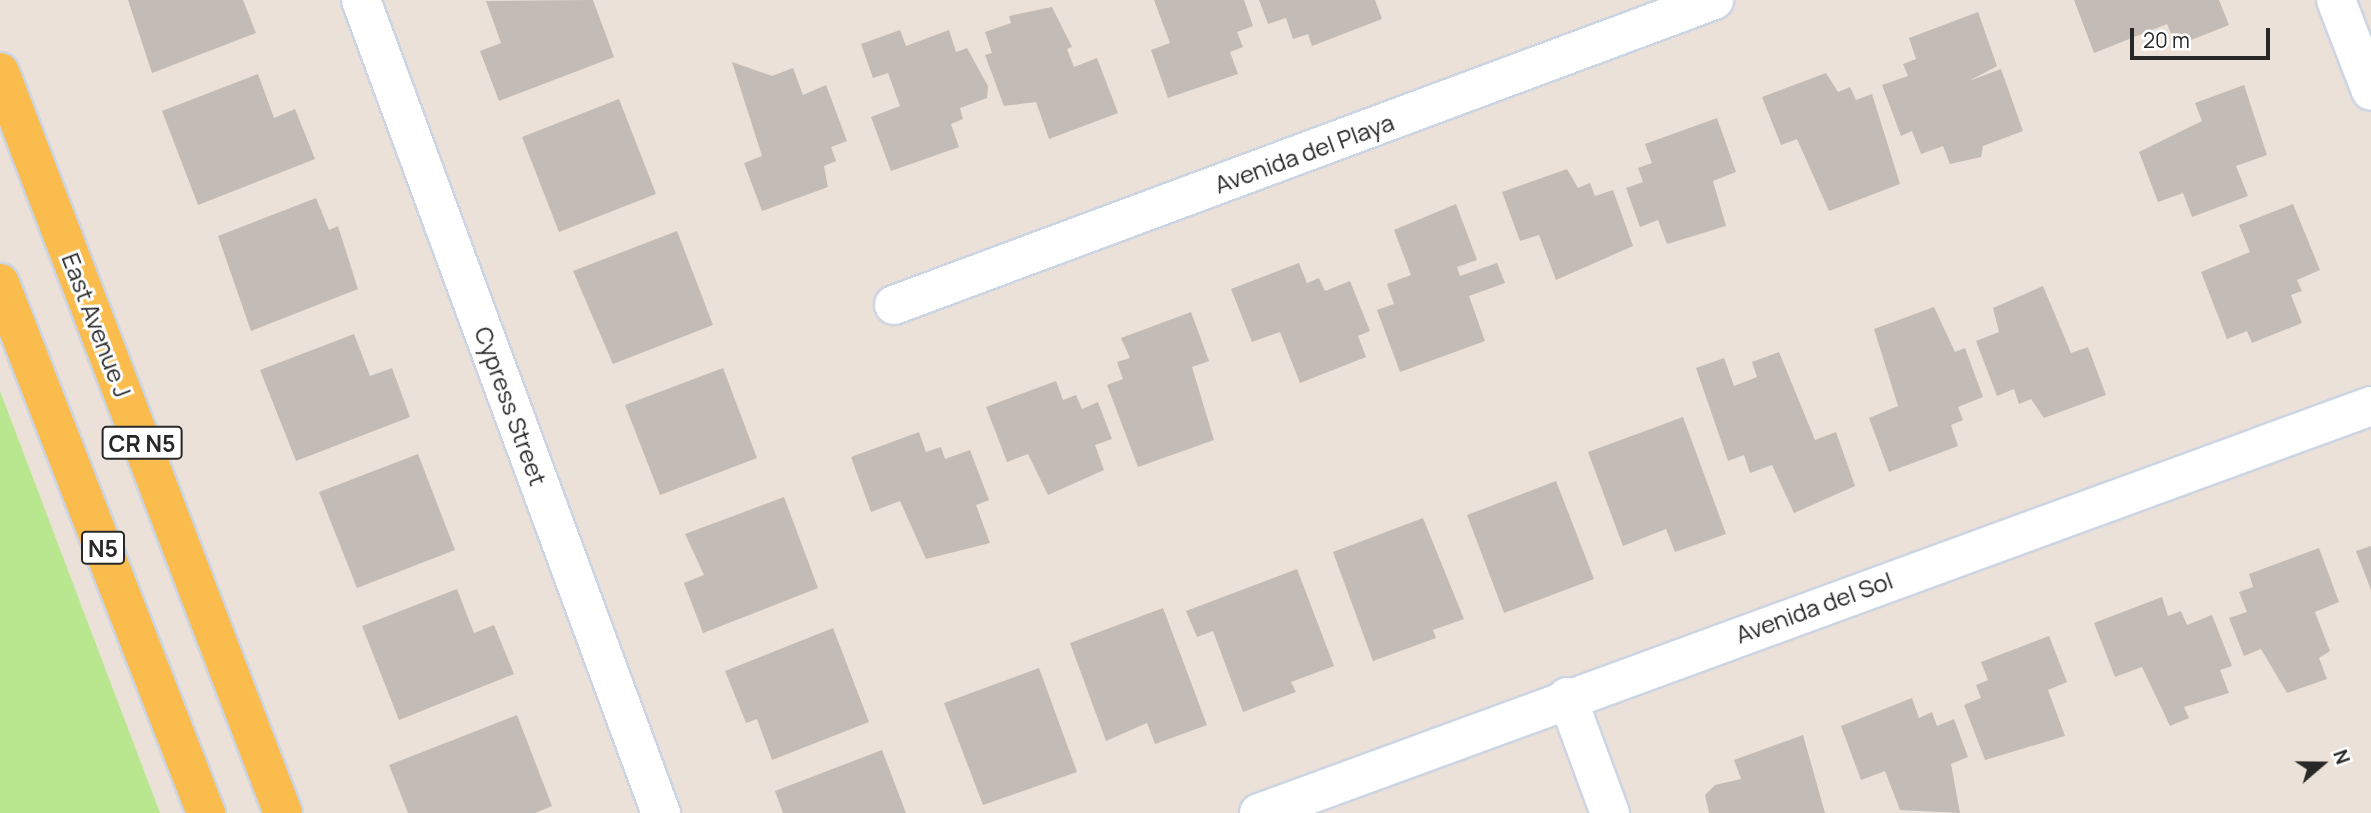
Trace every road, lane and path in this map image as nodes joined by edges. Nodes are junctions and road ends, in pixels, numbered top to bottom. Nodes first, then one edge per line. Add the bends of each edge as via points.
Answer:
1 (361, 0) edge
2 (1714, 0) edge
3 (2336, 0) edge
4 (0, 72) edge
5 (2371, 91) edge
6 (0, 283) edge
7 (894, 305) dead end
8 (2371, 406) edge
9 (1567, 697) junction
10 (206, 813) edge
11 (284, 813) edge
12 (661, 813) edge
13 (1259, 813) edge
14 (1610, 813) edge

1 - 12 street, Cypress Street
2 - 7 street, Avenida del Playa
3 - 5 street
4 - 11 main road, East Avenue J / CR N5
6 - 10 main road, N5
8 - 9 street, Avenida del Sol
9 - 13 street, Avenida del Sol
9 - 14 street

